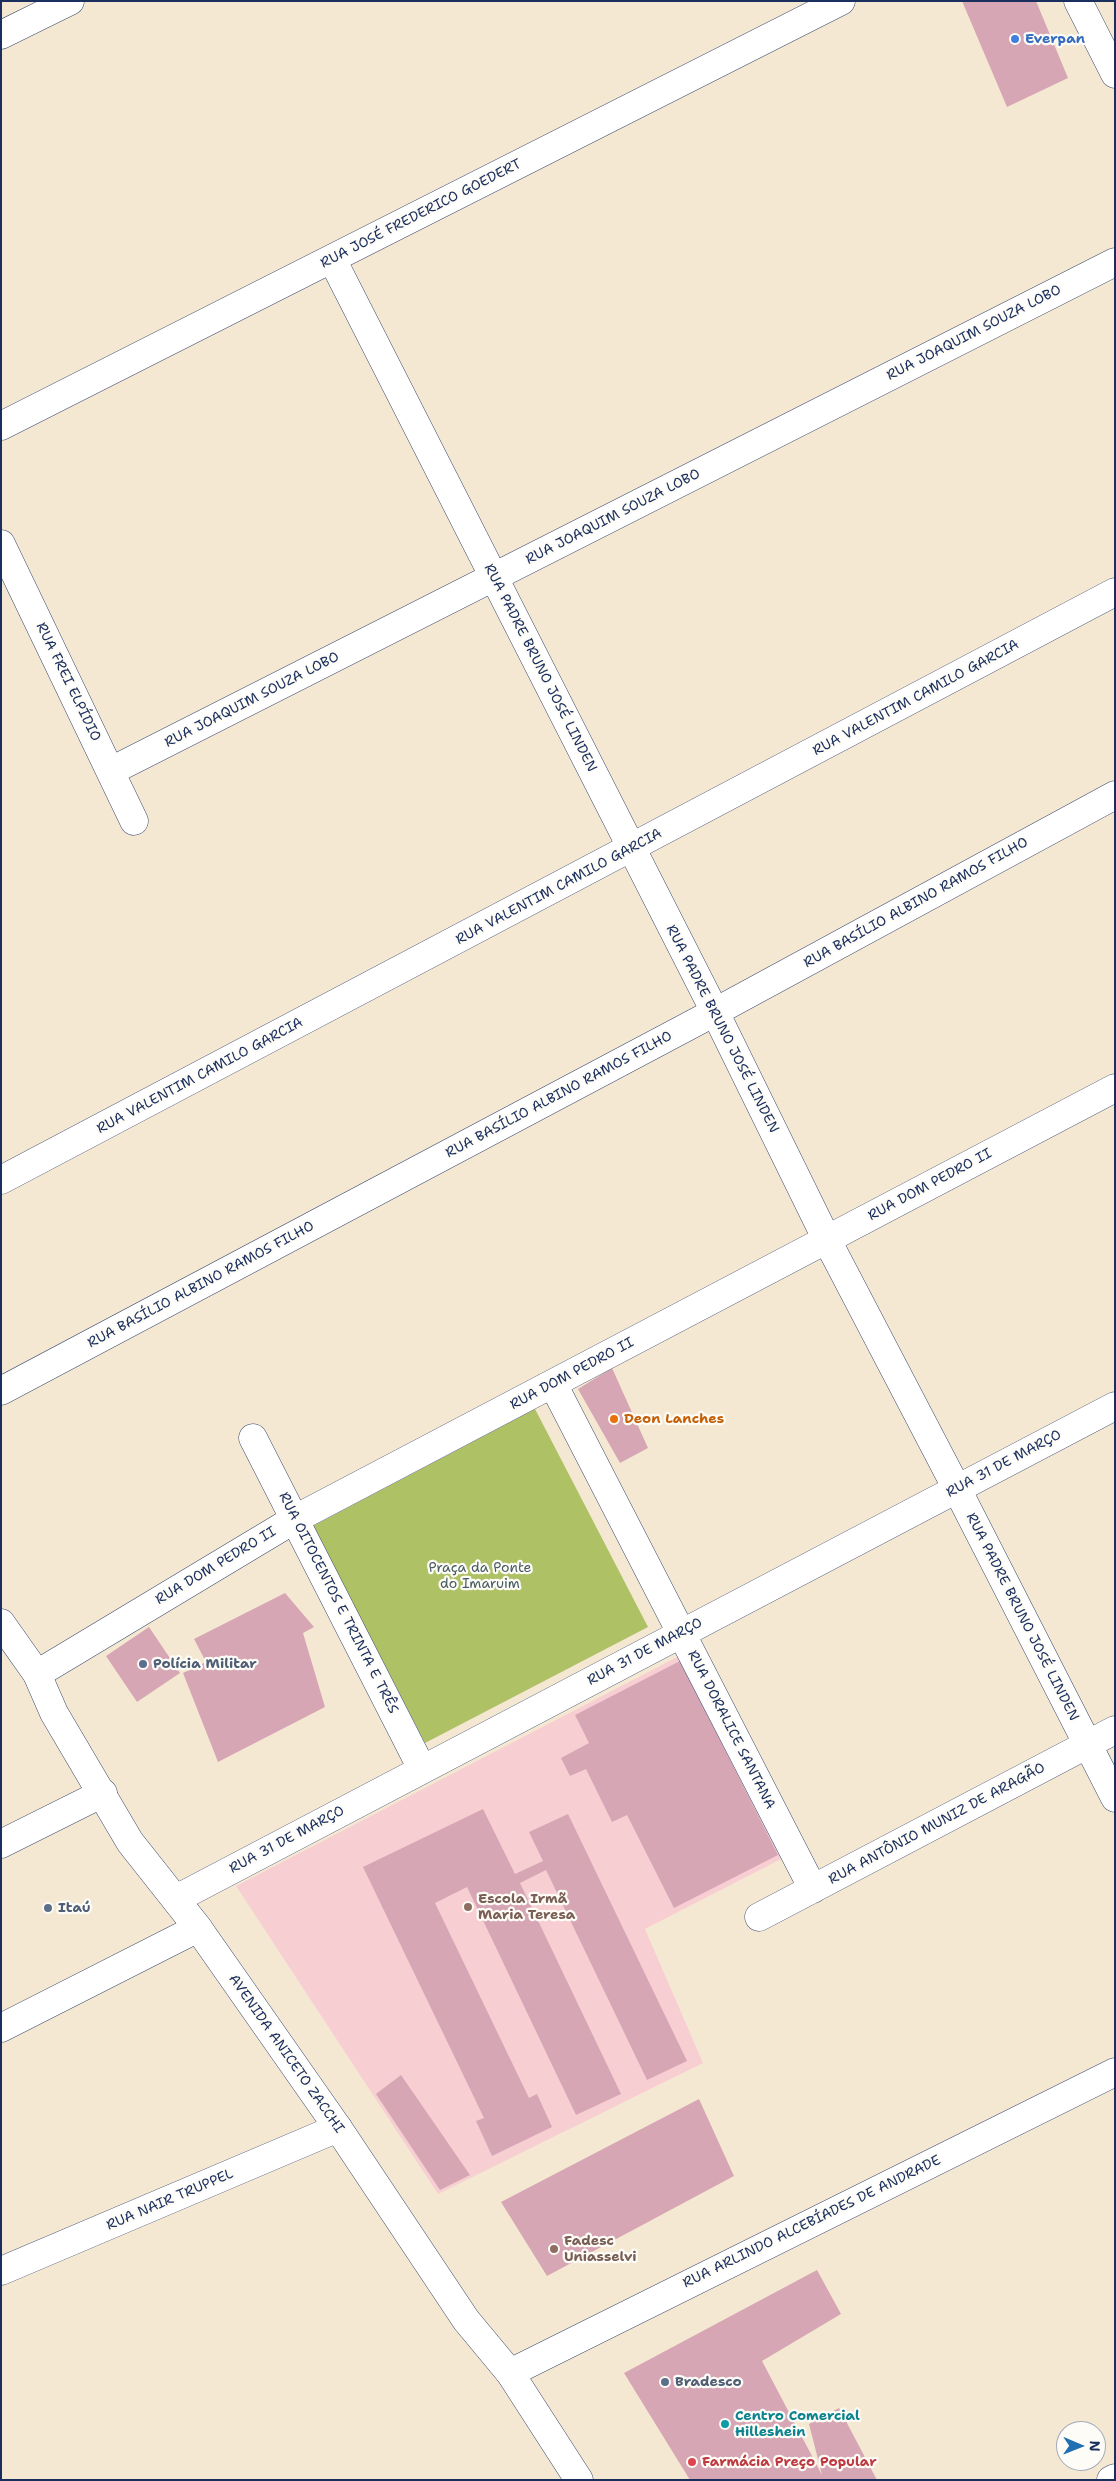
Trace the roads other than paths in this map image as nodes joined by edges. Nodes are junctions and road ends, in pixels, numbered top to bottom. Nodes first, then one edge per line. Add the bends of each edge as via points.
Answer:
1 (70, 1) edge
2 (841, 1) edge
3 (1078, 1) edge
4 (1, 35) edge
5 (1115, 74) edge
6 (332, 259) junction
7 (1115, 262) edge
8 (1, 426) edge
9 (1, 544) edge
10 (494, 577) junction
11 (1115, 592) edge
12 (111, 772) junction
13 (1115, 795) edge
14 (134, 821) dead end
15 (632, 849) junction
16 (715, 1012) junction
17 (1115, 1088) edge
18 (1, 1180) edge
19 (827, 1240) junction
20 (553, 1384) junction
21 (1, 1391) edge
22 (1115, 1406) edge
23 (253, 1438) dead end
24 (957, 1489) junction
25 (295, 1519) junction
26 (1, 1623) edge
27 (681, 1633) junction
28 (37, 1674) junction
29 (1115, 1730) edge
30 (1087, 1745) junction
31 (422, 1769) junction
32 (103, 1793) junction
33 (1115, 1798) edge
34 (1, 1844) edge
35 (813, 1889) junction
36 (176, 1899) junction
37 (759, 1917) dead end
38 (198, 1928) junction
39 (1, 2028) edge
40 (1115, 2072) edge
41 (338, 2128) junction
42 (1, 2271) edge
43 (510, 2373) junction
44 (1115, 2478) edge
45 (579, 2480) edge
46 (1111, 2480) edge

1 - 4 street
2 - 6 street, RUA JOSÉ FREDERICO GOEDERT
3 - 5 street
6 - 8 street, RUA JOSÉ FREDERICO GOEDERT
6 - 10 street, RUA PADRE BRUNO JOSÉ LINDEN
7 - 10 street, RUA JOAQUIM SOUZA LOBO
9 - 12 street, RUA FREI ELPÍDIO
10 - 12 street, RUA JOAQUIM SOUZA LOBO
10 - 15 street, RUA PADRE BRUNO JOSÉ LINDEN
11 - 15 street, RUA VALENTIM CAMILO GARCIA
12 - 14 street, RUA FREI ELPÍDIO
13 - 16 street, RUA BASÍLIO ALBINO RAMOS FILHO
15 - 16 street, RUA PADRE BRUNO JOSÉ LINDEN
15 - 18 street, RUA VALENTIM CAMILO GARCIA
16 - 19 street, RUA PADRE BRUNO JOSÉ LINDEN
16 - 21 street, RUA BASÍLIO ALBINO RAMOS FILHO
17 - 19 street, RUA DOM PEDRO II
19 - 20 street, RUA DOM PEDRO II
19 - 24 street, RUA PADRE BRUNO JOSÉ LINDEN
20 - 25 street, RUA DOM PEDRO II
20 - 27 street, RUA DORALICE SANTANA
22 - 24 street, RUA 31 DE MARÇO
23 - 25 street, RUA OITOCENTOS E TRINTA E TRÊS
24 - 27 street, RUA 31 DE MARÇO
24 - 30 street, RUA PADRE BRUNO JOSÉ LINDEN
25 - 28 street, RUA DOM PEDRO II
25 - 31 street, RUA OITOCENTOS E TRINTA E TRÊS
26 - 28 street, AVENIDA ANICETO ZACCHI
27 - 31 street, RUA 31 DE MARÇO
27 - 35 street, RUA DORALICE SANTANA
28 - 32 street, AVENIDA ANICETO ZACCHI via 54,1713
29 - 30 street, RUA ANTÔNIO MUNIZ DE ARAGÃO
30 - 33 street, RUA PADRE BRUNO JOSÉ LINDEN
30 - 35 street, RUA ANTÔNIO MUNIZ DE ARAGÃO
31 - 36 street, RUA 31 DE MARÇO
32 - 34 street
32 - 36 street, AVENIDA ANICETO ZACCHI via 130,1842
35 - 37 street, RUA ANTÔNIO MUNIZ DE ARAGÃO
36 - 38 street, AVENIDA ANICETO ZACCHI
38 - 39 street
38 - 41 street, AVENIDA ANICETO ZACCHI
40 - 43 street, RUA ARLINDO ALCEBÍADES DE ANDRADE
41 - 42 street, RUA NAIR TRUPPEL
41 - 43 street, AVENIDA ANICETO ZACCHI via 466,2320
43 - 45 street, AVENIDA ANICETO ZACCHI
44 - 46 street

